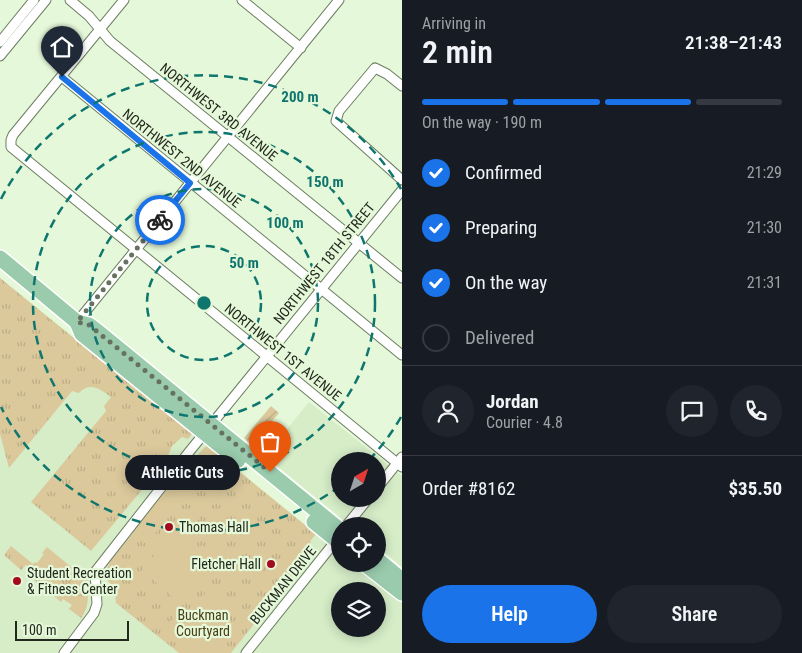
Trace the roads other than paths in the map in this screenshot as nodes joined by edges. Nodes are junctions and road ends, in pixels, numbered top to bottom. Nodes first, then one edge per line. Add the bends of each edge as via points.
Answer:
1 (34, 0) edge
2 (46, 0) edge
3 (70, 0) edge
4 (124, 0) edge
5 (242, 0) edge
6 (339, 0) edge
7 (100, 29) junction
8 (15, 31) junction
9 (0, 42) edge
10 (301, 48) junction
11 (0, 56) edge
12 (62, 77) junction
13 (402, 86) edge
14 (228, 136) junction
15 (402, 180) edge
16 (190, 183) junction
17 (402, 190) edge
18 (359, 243) junction
19 (136, 250) junction
20 (0, 258) edge
21 (402, 278) edge
22 (321, 289) junction
23 (77, 322) junction
24 (402, 355) edge
25 (266, 356) junction
26 (208, 428) junction
27 (400, 462) edge
28 (386, 478) edge
29 (331, 530) edge
30 (331, 547) edge
31 (386, 567) edge
32 (375, 572) edge
33 (402, 580) edge
34 (402, 593) edge
35 (64, 653) edge
36 (246, 653) edge

1 - 8 street
2 - 8 street
3 - 7 street, NORTHWEST 3RD AVENUE
4 - 7 street
5 - 10 street
6 - 10 street
7 - 12 street
7 - 14 street, NORTHWEST 3RD AVENUE via 110,41
8 - 9 street
8 - 11 street
10 - 14 street
12 - 16 street, NORTHWEST 2ND AVENUE
12 - 19 street, NORTHWEST 1ST AVENUE via 13,135 10,144 15,152
13 - 15 street via 375,68 337,114 336,121
14 - 16 street
14 - 18 street, NORTHWEST 3RD AVENUE
16 - 19 street
16 - 22 street, NORTHWEST 2ND AVENUE
17 - 18 street, NORTHWEST 18TH STREET
18 - 21 street, NORTHWEST 3RD AVENUE
18 - 22 street, NORTHWEST 18TH STREET
19 - 23 street
19 - 25 street, NORTHWEST 1ST AVENUE
20 - 23 main road
22 - 24 street, NORTHWEST 2ND AVENUE
22 - 25 street, NORTHWEST 18TH STREET
23 - 26 main road via 89,325
25 - 26 street, NORTHWEST 18TH STREET
25 - 27 street, NORTHWEST 1ST AVENUE
26 - 29 main road
26 - 35 street, NORTHWEST 18TH STREET via 96,572 97,604 94,613
27 - 28 street
30 - 36 street, BUCKMAN DRIVE
31 - 33 main road
32 - 34 main road

